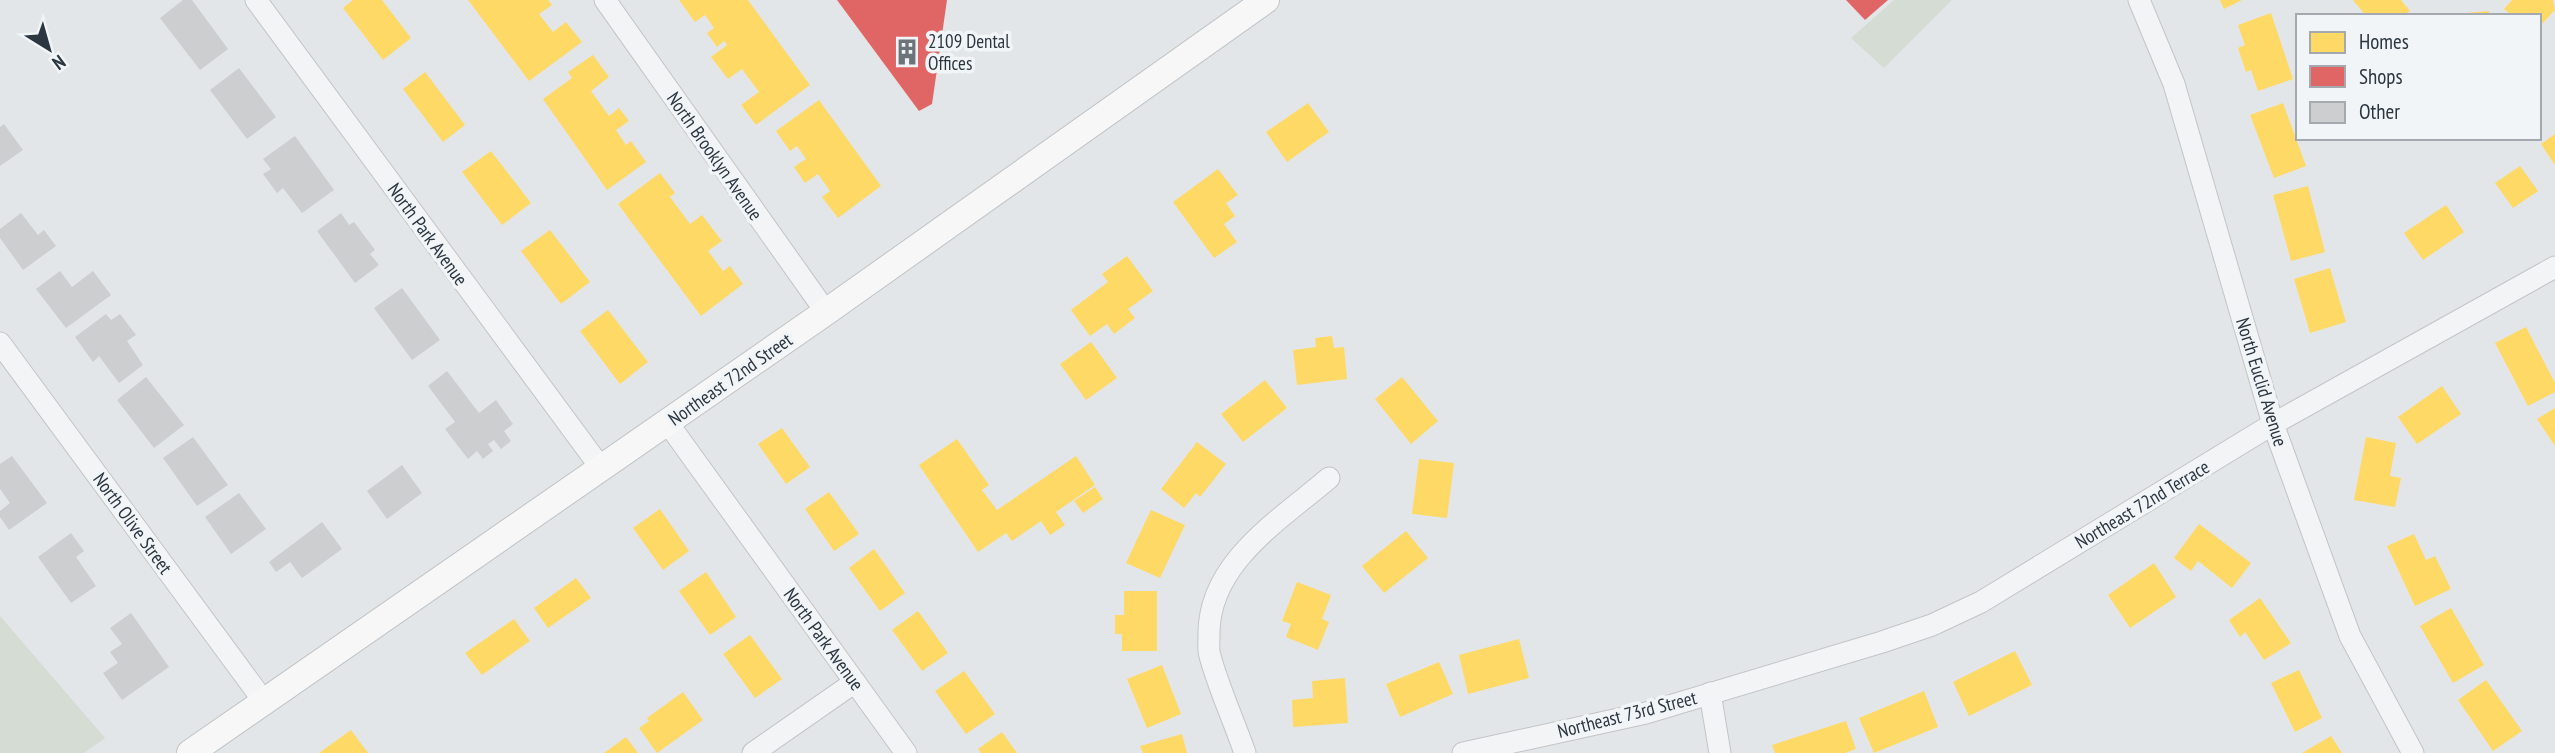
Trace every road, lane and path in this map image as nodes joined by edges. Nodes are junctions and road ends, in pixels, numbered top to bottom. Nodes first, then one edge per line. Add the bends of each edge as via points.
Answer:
1 (256, 0) edge
2 (605, 0) edge
3 (1266, 0) edge
4 (2140, 0) edge
5 (2554, 268) edge
6 (826, 312) junction
7 (0, 343) edge
8 (667, 422) junction
9 (2273, 424) junction
10 (601, 468) junction
11 (1329, 478) dead end
12 (855, 682) junction
13 (1710, 693) junction
14 (265, 703) junction
15 (190, 753) edge
16 (753, 753) edge
17 (906, 753) edge
18 (1245, 753) edge
19 (1463, 753) edge
20 (1720, 753) edge
21 (2413, 753) edge

1 - 10 street, North Park Avenue
2 - 6 street, North Brooklyn Avenue
3 - 6 main road, Northeast 72nd Street
4 - 9 street, North Euclid Avenue via 2174,84
5 - 9 street, Northeast 72nd Terrace
6 - 8 main road, Northeast 72nd Street
7 - 14 street, North Olive Street
8 - 10 main road, Northeast 72nd Street
8 - 12 street, North Park Avenue
9 - 13 street, Northeast 72nd Terrace via 1981,602 1882,642
9 - 21 street, North Euclid Avenue via 2350,636
10 - 14 main road, Northeast 72nd Street
11 - 18 street via 1239,556 1216,595 1209,624 1209,654
12 - 16 street
12 - 17 street, North Park Avenue
13 - 19 street, Northeast 73rd Street
13 - 20 street
14 - 15 main road, Northeast 72nd Street

